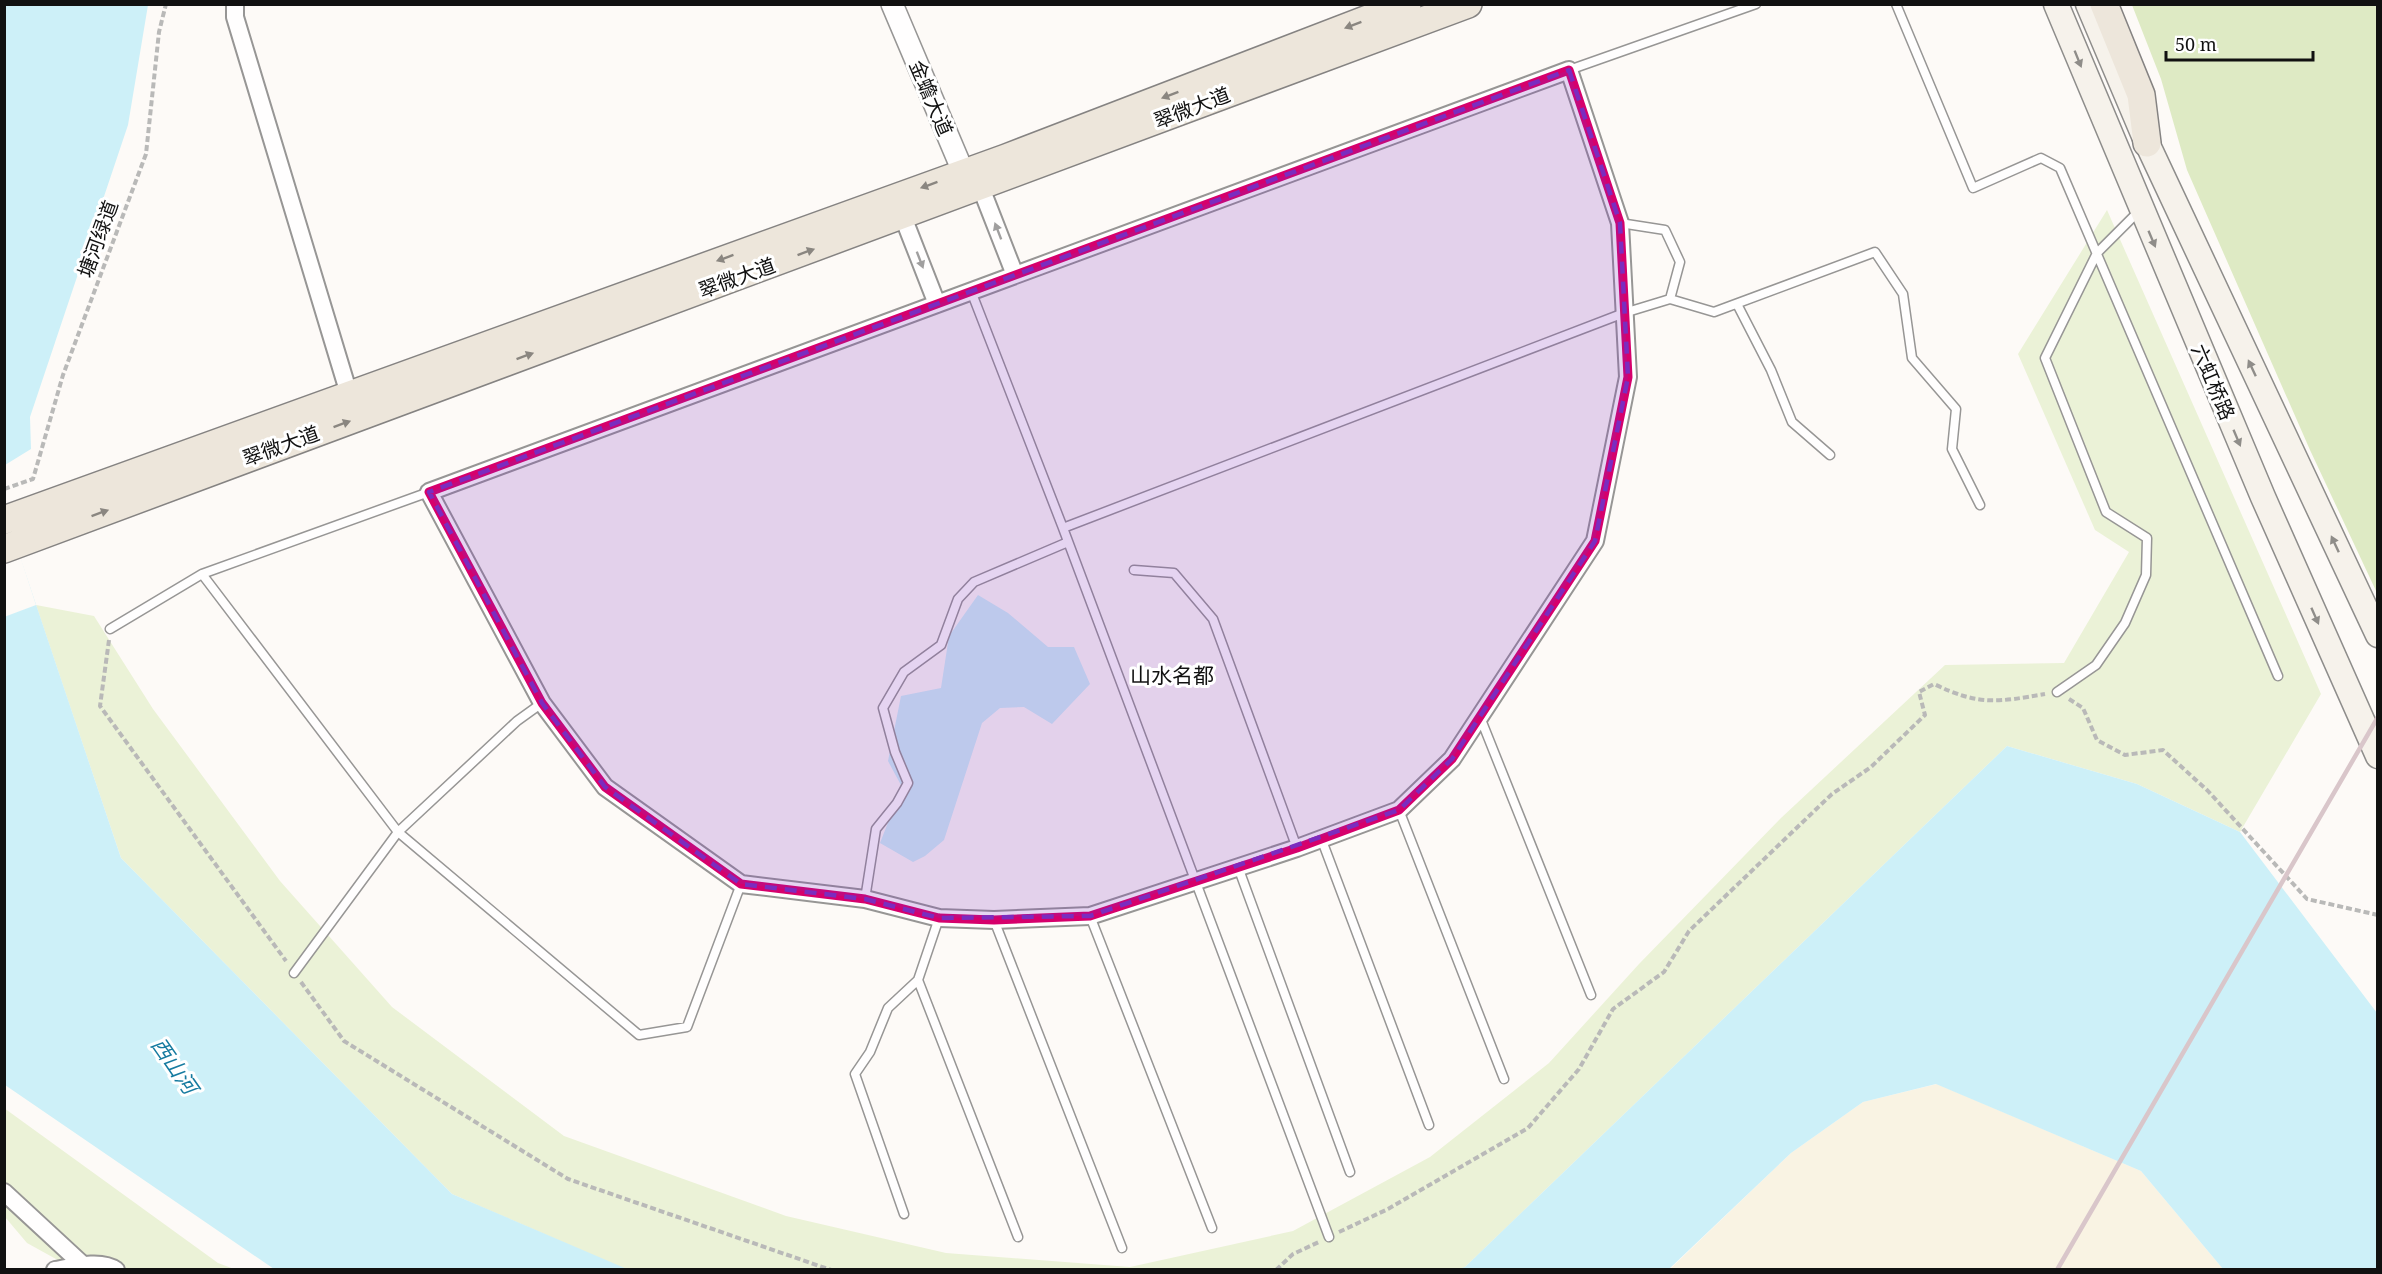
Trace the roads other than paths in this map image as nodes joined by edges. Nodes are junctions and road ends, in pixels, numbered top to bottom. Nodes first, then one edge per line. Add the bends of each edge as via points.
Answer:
1 (235, 4) edge
2 (892, 4) edge
3 (1407, 4) edge
4 (1468, 4) edge
5 (1756, 4) edge
6 (1896, 4) edge
7 (2056, 4) edge
8 (2088, 4) edge
9 (2104, 4) edge
10 (1569, 70) junction
11 (2147, 143) junction
12 (972, 184) junction
13 (2140, 210) junction
14 (903, 217) junction
15 (1620, 224) junction
16 (2097, 253) junction
17 (1015, 275) junction
18 (971, 291) junction
19 (1670, 299) junction
20 (1737, 303) junction
21 (937, 304) junction
22 (1624, 313) junction
23 (349, 394) junction
24 (1830, 455) dead end
25 (429, 492) junction
26 (1980, 505) dead end
27 (4, 520) edge
28 (1063, 528) junction
29 (1068, 542) junction
30 (4, 549) edge
31 (1134, 570) dead end
32 (202, 574) junction
33 (110, 629) road end
34 (2378, 635) edge
35 (2278, 676) dead end
36 (2057, 692) road end
37 (542, 703) junction
38 (1480, 717) junction
39 (2378, 756) edge
40 (1399, 810) junction
41 (398, 832) junction
42 (1321, 838) junction
43 (1297, 848) junction
44 (1238, 867) junction
45 (1195, 882) junction
46 (741, 884) junction
47 (865, 899) junction
48 (1090, 916) junction
49 (939, 918) junction
50 (993, 920) junction
51 (294, 973) road end
52 (918, 980) junction
53 (1591, 995) dead end
54 (1504, 1079) dead end
55 (1429, 1125) dead end
56 (1350, 1172) dead end
57 (4, 1192) edge
58 (904, 1214) dead end
59 (1212, 1228) dead end
60 (1018, 1237) dead end
61 (1329, 1237) road end
62 (1122, 1248) dead end
63 (83, 1265) junction
64 (55, 1269) edge
65 (116, 1269) edge

1 - 23 street via 235,17
2 - 12 street, 金蟾大道
3 -> 12 main road, 翠微大道
4 - 12 main road, 翠微大道
5 - 10 lane
6 - 16 lane via 1973,188 2041,158 2051,163 2060,168
7 -> 13 main road, 六虹桥路
8 - 11 main road, 六虹桥路
9 - 11 main road via 2141,95
10 - 15 street
10 - 17 street
34 -> 11 main road, 六虹桥路
12 - 14 main road, 翠微大道
17 -> 12 street
12 -> 23 main road, 翠微大道
13 - 16 lane
13 -> 39 main road, 六虹桥路
14 -> 21 street
30 -> 14 main road, 翠微大道
15 - 19 lane via 1665,230 1680,262
15 - 22 street
16 - 35 lane
16 - 36 lane via 2044,358 2106,513 2147,538 2146,575 2125,623 2096,665
17 - 18 street
18 - 21 street
18 - 28 lane
19 - 20 lane via 1714,312
19 - 22 lane
20 - 24 lane via 1792,422
20 - 26 lane via 1875,252 1903,294 1912,358 1956,409 1952,449
21 - 25 street
22 - 28 lane
22 - 38 street via 1628,377 1595,541
23 - 27 main road, 翠微大道
25 - 32 lane
25 - 37 street
28 - 29 lane
29 - 45 lane
29 - 47 lane via 974,582 958,599 941,645 904,672 883,708 908,783 876,829
31 - 43 lane via 1174,573 1213,619
32 - 33 lane
32 - 41 lane
37 - 41 lane via 517,721
37 - 46 street via 605,787
38 - 40 street via 1452,759
38 - 53 lane
40 - 42 street
40 - 54 lane
41 - 46 lane via 639,1035 687,1027
41 - 51 lane
42 - 43 street
42 - 55 lane
43 - 44 street
44 - 45 street
44 - 56 lane
45 - 48 street
45 - 61 lane
46 - 47 street
47 - 49 street
48 - 50 street
48 - 59 lane
49 - 50 street
49 - 52 lane
50 - 62 lane
52 - 58 lane via 888,1008 870,1052 855,1074
52 - 60 lane
57 - 63 street
63 - 64 street
63 - 65 street

